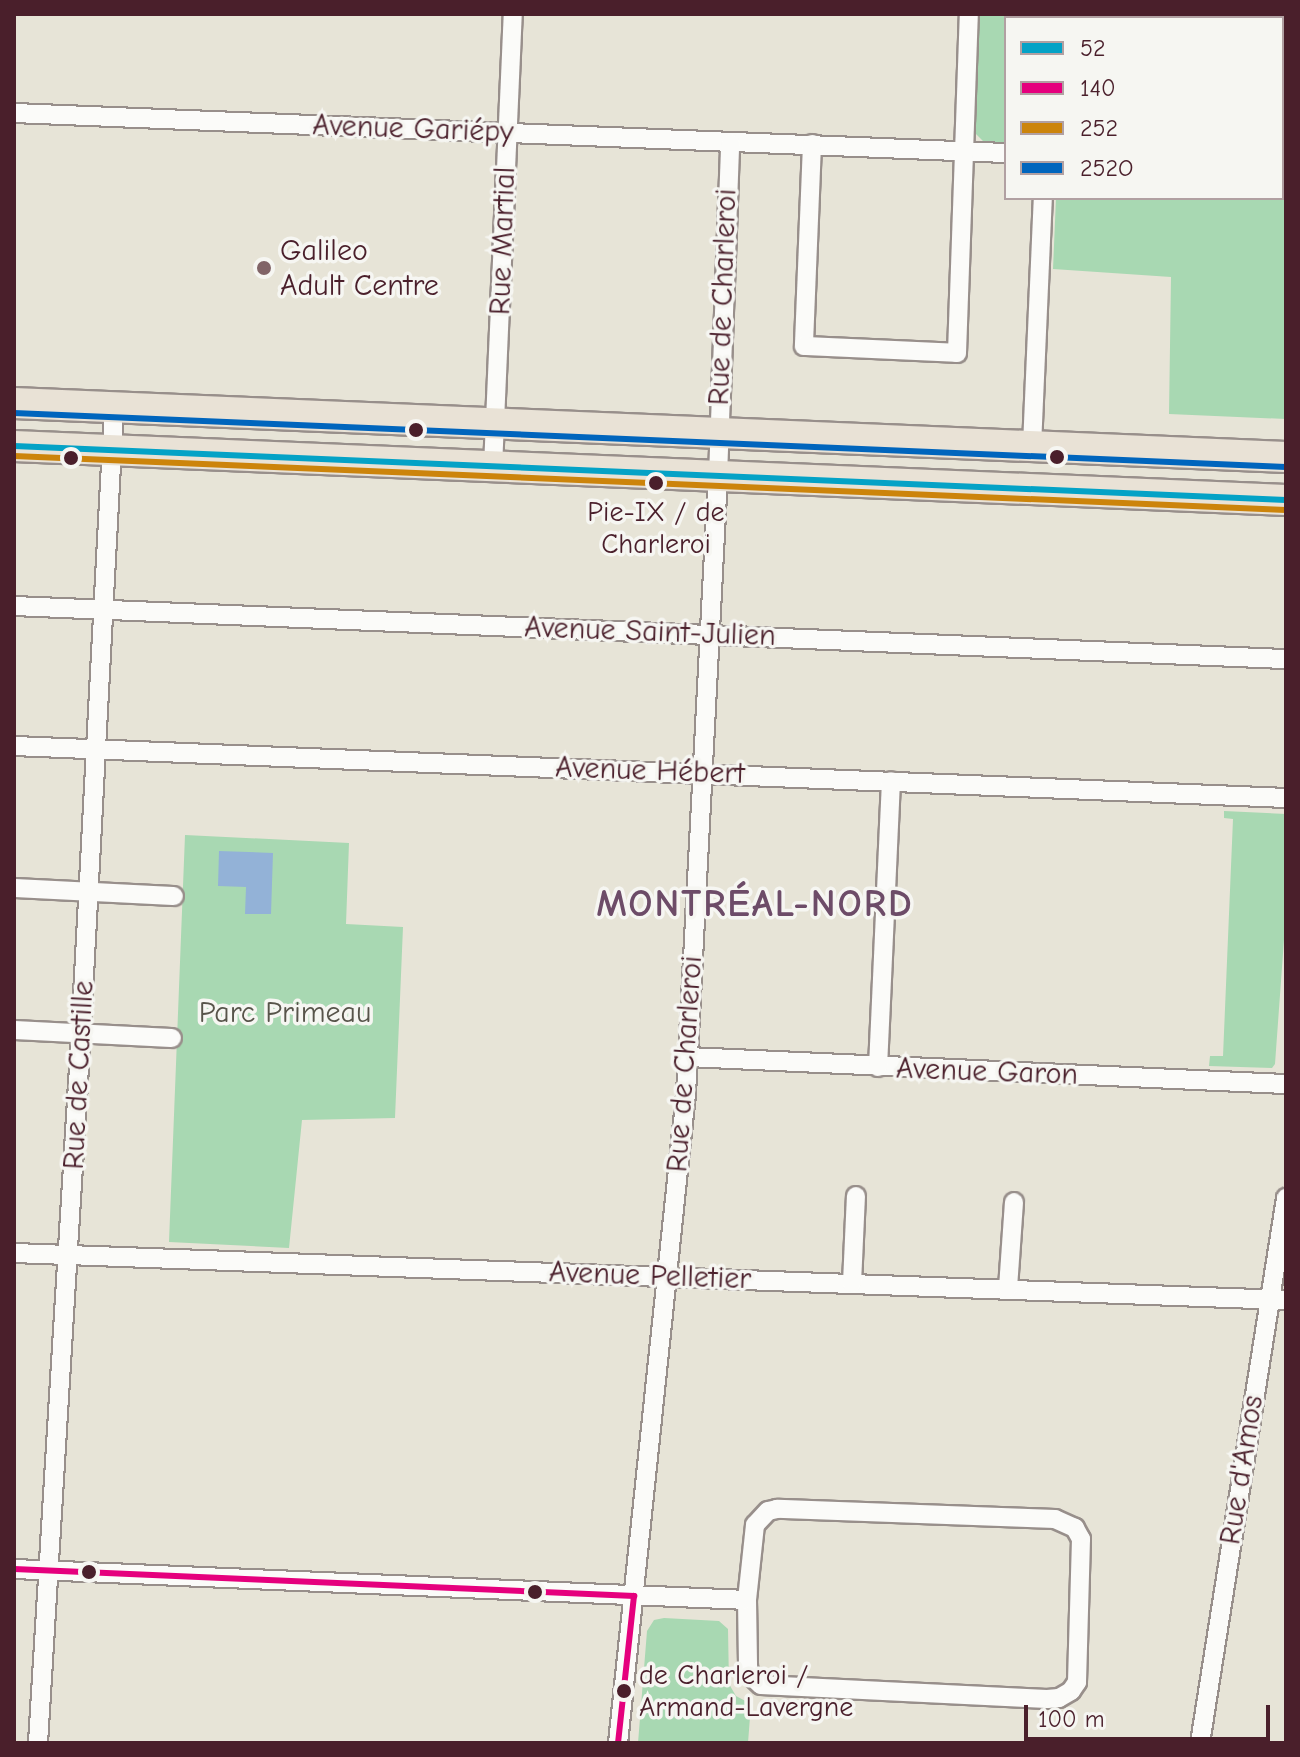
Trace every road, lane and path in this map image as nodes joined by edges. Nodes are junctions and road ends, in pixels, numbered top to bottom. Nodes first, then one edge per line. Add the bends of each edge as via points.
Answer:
1 (513, 14) edge
2 (969, 14) edge
3 (14, 113) edge
4 (508, 133) junction
5 (730, 143) junction
6 (812, 144) junction
7 (964, 151) junction
8 (1004, 153) edge
9 (1043, 200) edge
10 (14, 403) edge
11 (114, 407) junction
12 (495, 423) junction
13 (718, 433) junction
14 (14, 446) edge
15 (1032, 446) junction
16 (111, 451) junction
17 (1286, 457) edge
18 (493, 467) junction
19 (718, 476) junction
20 (1286, 500) edge
21 (14, 606) edge
22 (102, 610) junction
23 (709, 634) junction
24 (1286, 659) edge
25 (14, 746) edge
26 (95, 750) junction
27 (702, 773) junction
28 (891, 781) junction
29 (1286, 798) edge
30 (14, 888) edge
31 (88, 891) junction
32 (174, 896) dead end
33 (14, 1030) edge
34 (81, 1033) junction
35 (172, 1038) dead end
36 (688, 1057) junction
37 (878, 1067) junction
38 (1286, 1084) edge
39 (856, 1196) dead end
40 (1286, 1198) edge
41 (1014, 1202) dead end
42 (14, 1253) edge
43 (68, 1255) junction
44 (668, 1277) junction
45 (852, 1283) junction
46 (1008, 1288) junction
47 (1277, 1300) edge
48 (14, 1569) edge
49 (48, 1572) junction
50 (634, 1596) junction
51 (747, 1600) junction
52 (38, 1743) edge
53 (618, 1743) edge
54 (1200, 1743) edge

1 - 4 street, Rue Martial
2 - 7 street
3 - 4 street, Avenue Gariépy
4 - 5 street, Avenue Gariépy
4 - 12 street, Rue Martial
5 - 6 street, Avenue Gariépy
5 - 13 street, Rue de Charleroi
6 - 7 street, Avenue Gariépy
6 - 7 street via 804,346 957,353
7 - 8 street, Avenue Gariépy
9 - 15 street
10 - 11 main road
11 - 12 main road
11 - 16 street, Rue de Castille
12 - 13 main road
12 - 18 street, Rue Martial
13 - 15 main road
13 - 19 street, Rue de Charleroi
14 - 16 main road
15 - 17 main road
16 - 18 main road
16 - 22 street, Rue de Castille
18 - 19 main road
19 - 20 main road
19 - 23 street, Rue de Charleroi
21 - 22 street, Avenue Saint-Julien
22 - 23 street, Avenue Saint-Julien
22 - 26 street, Rue de Castille
23 - 24 street, Avenue Saint-Julien
23 - 27 street, Rue de Charleroi
25 - 26 street, Avenue Hébert
26 - 27 street, Avenue Hébert
26 - 31 street, Rue de Castille
27 - 28 street, Avenue Hébert
27 - 36 street, Rue de Charleroi
28 - 29 street, Avenue Hébert
28 - 37 street
30 - 31 street
31 - 32 street
31 - 34 street, Rue de Castille
33 - 34 street
34 - 35 street
34 - 43 street, Rue de Castille
36 - 37 street, Avenue Garon
36 - 44 street, Rue de Charleroi
37 - 38 street, Avenue Garon
39 - 45 street
40 - 47 street, Rue d'Amos
41 - 46 street
42 - 43 street, Avenue Pelletier
43 - 44 street, Avenue Pelletier
43 - 49 street, Rue de Castille
44 - 45 street, Avenue Pelletier
44 - 50 street, Rue de Charleroi
45 - 46 street, Avenue Pelletier
46 - 47 street, Avenue Pelletier
47 - 54 street, Rue d'Amos
48 - 49 street
49 - 50 street
49 - 52 street, Rue de Castille
50 - 51 street
50 - 53 street, Rue de Charleroi
51 - 51 street via 749,1674 761,1685 1059,1698 1071,1691 1078,1671 1081,1539 1075,1528 1055,1519 777,1509 755,1525

